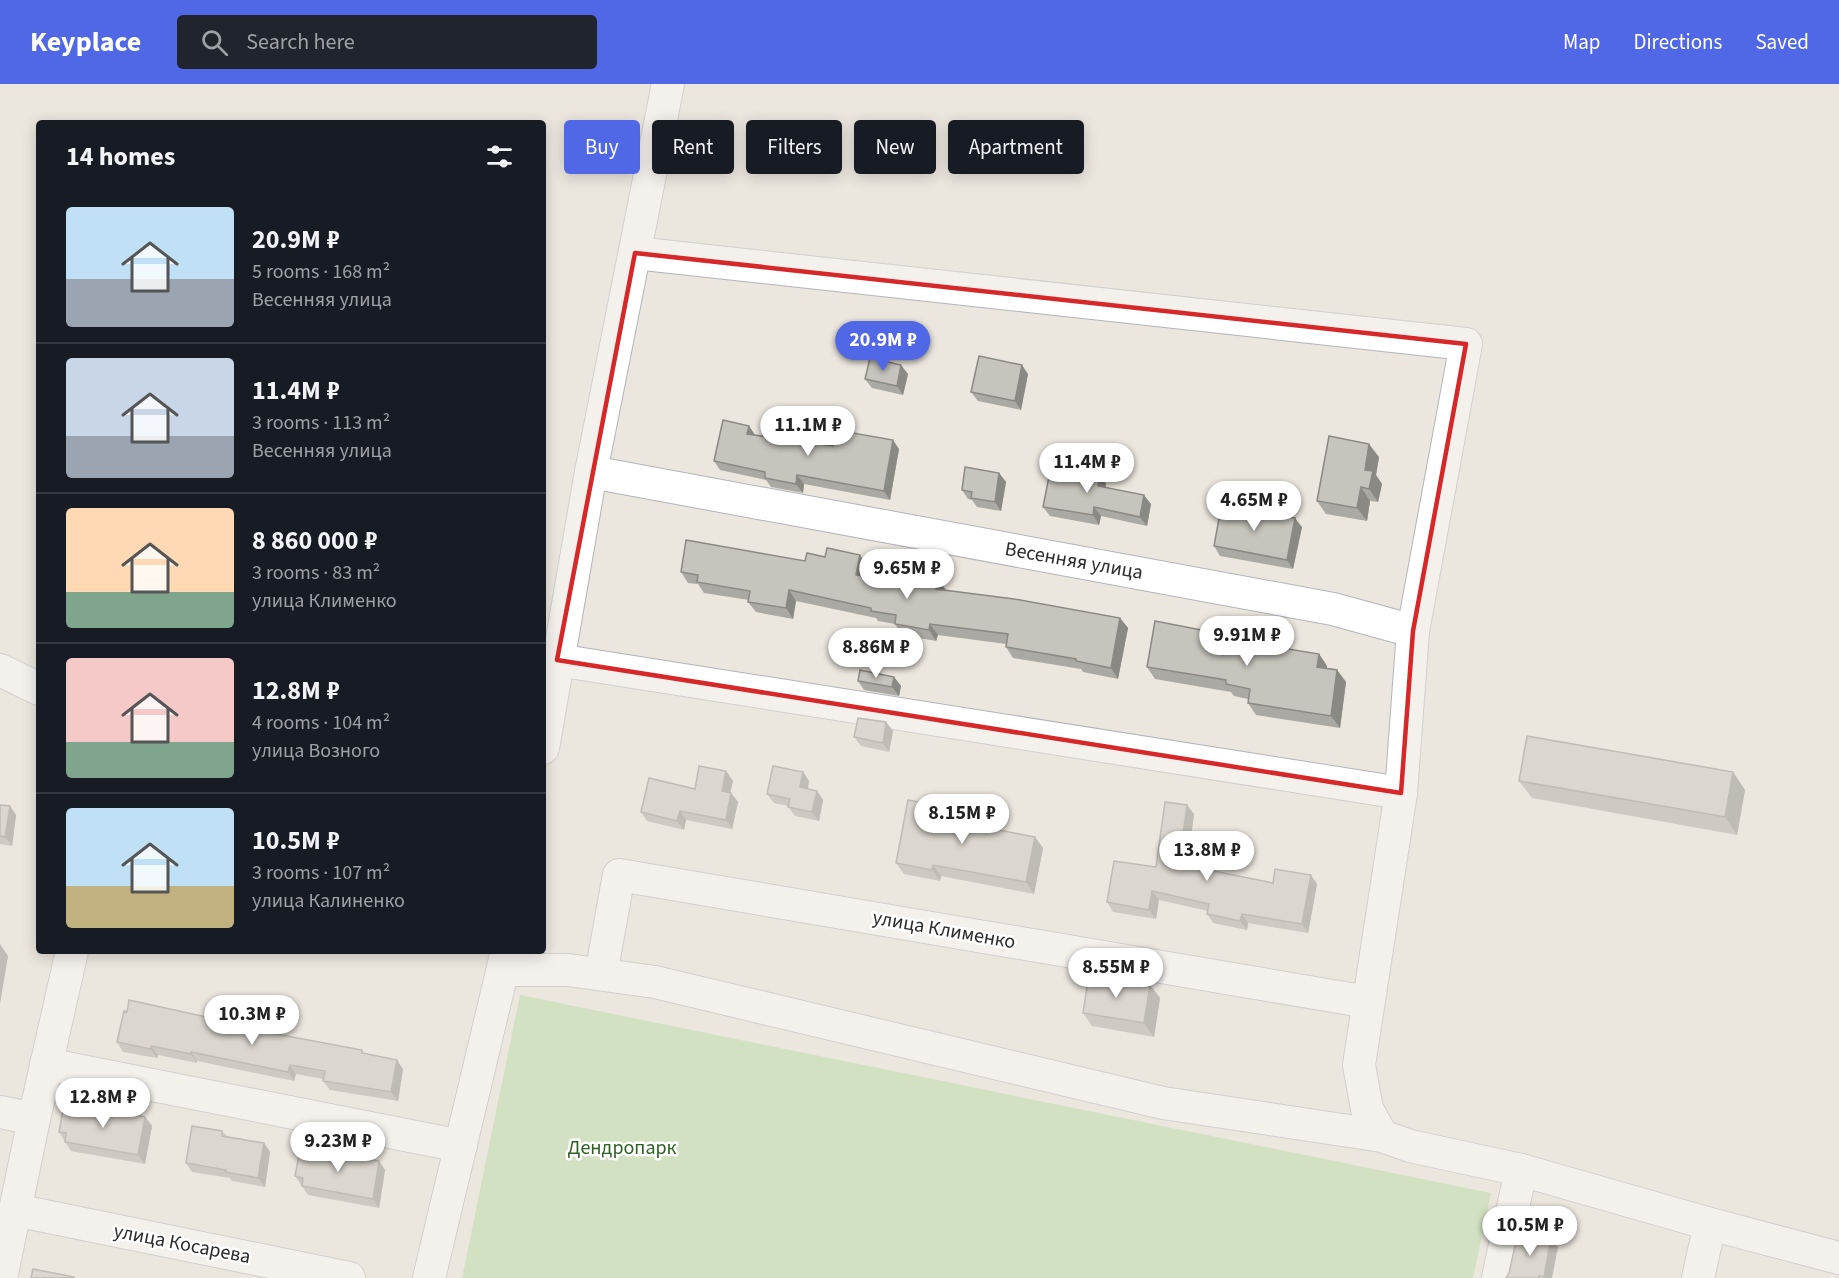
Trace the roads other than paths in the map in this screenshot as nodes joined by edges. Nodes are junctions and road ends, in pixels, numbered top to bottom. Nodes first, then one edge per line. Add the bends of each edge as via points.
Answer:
1 (668, 84) edge
2 (635, 253) junction
3 (591, 472) junction
4 (1413, 631) junction
5 (557, 660) junction
6 (0, 670) edge
7 (36, 688) edge
8 (546, 729) edge
9 (1401, 793) junction
10 (71, 954) edge
11 (506, 961) edge
12 (602, 975) junction
13 (1368, 1002) junction
14 (46, 1064) junction
15 (0, 1112) edge
16 (34, 1119) junction
17 (1382, 1136) junction
18 (461, 1146) junction
19 (1521, 1170) junction
20 (15, 1210) junction
21 (1710, 1224) junction
22 (1839, 1258) edge
23 (1, 1278) edge
24 (348, 1278) edge
25 (429, 1278) edge
26 (1498, 1278) edge
27 (1698, 1278) edge

1 - 2 street
2 - 3 street
2 - 4 street via 1466,344
3 - 4 street, Весенняя улица via 1333,609
3 - 5 street
4 - 9 street
5 - 8 street
5 - 9 street
6 - 7 street
9 - 13 street
10 - 14 street
11 - 12 street
11 - 18 street
12 - 13 street, улица Клименко via 619,875
12 - 17 street via 656,982 1163,1103
13 - 17 street via 1359,1065 1367,1108
14 - 16 street
14 - 18 street
15 - 16 street
16 - 20 street
17 - 19 street via 1410,1146
18 - 25 street
19 - 21 street
19 - 26 street
20 - 23 street
20 - 24 street, улица Косарева
21 - 22 street
21 - 27 street

